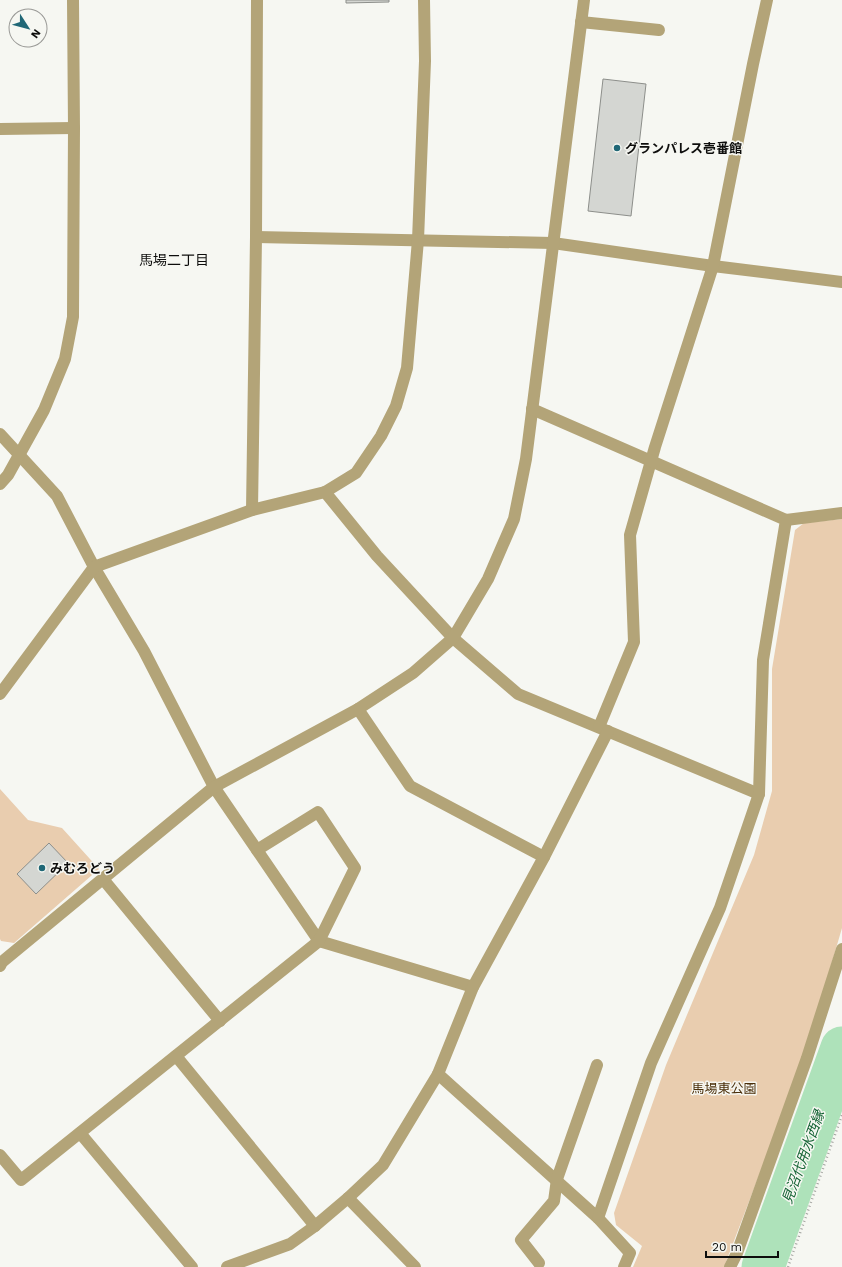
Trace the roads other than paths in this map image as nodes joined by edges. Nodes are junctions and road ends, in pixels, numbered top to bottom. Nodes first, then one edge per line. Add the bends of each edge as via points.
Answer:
1 (73, 0) edge
2 (257, 0) edge
3 (424, 0) edge
4 (584, 0) edge
5 (767, 0) edge
6 (581, 22) junction
7 (659, 30) dead end
8 (74, 128) junction
9 (0, 129) edge
10 (256, 237) junction
11 (418, 240) junction
12 (553, 243) junction
13 (713, 266) junction
14 (842, 282) edge
15 (532, 409) junction
16 (0, 434) edge
17 (19, 454) junction
18 (651, 461) junction
19 (0, 484) edge
20 (326, 492) junction
21 (252, 510) junction
22 (842, 513) edge
23 (786, 520) junction
24 (94, 567) junction
25 (453, 638) junction
26 (0, 694) edge
27 (358, 709) junction
28 (603, 729) junction
29 (214, 787) junction
30 (759, 794) junction
31 (257, 850) junction
32 (544, 857) junction
33 (103, 879) junction
34 (319, 942) junction
35 (842, 949) edge
36 (1, 962) edge
37 (473, 987) junction
38 (220, 1020) junction
39 (176, 1056) junction
40 (597, 1065) dead end
41 (438, 1074) junction
42 (80, 1133) junction
43 (0, 1155) edge
44 (557, 1179) junction
45 (348, 1198) junction
46 (598, 1218) junction
47 (316, 1226) junction
48 (539, 1263) dead end
49 (192, 1267) edge
50 (227, 1267) edge
51 (415, 1267) edge
52 (624, 1267) edge
53 (730, 1267) edge

1 - 8 street
2 - 10 street
3 - 11 street via 425,61
4 - 6 street
5 - 13 street
6 - 7 street
6 - 12 street
8 - 9 street
8 - 17 street via 73,317 65,359 44,410
10 - 11 street
10 - 21 street
11 - 12 street
11 - 20 street via 407,368 396,406 382,436 356,473
12 - 13 street
12 - 15 street
13 - 14 street
13 - 18 street
15 - 18 street
15 - 25 street via 526,459 514,520 488,579
16 - 17 street
17 - 19 street
17 - 24 street via 57,496
18 - 23 street
18 - 28 street via 630,535 634,642
20 - 21 street
20 - 25 street via 377,556
21 - 24 street
22 - 23 street
23 - 30 street via 763,660
24 - 26 street
24 - 29 street via 144,651
25 - 27 street via 413,673
25 - 28 street via 518,694
27 - 29 street
27 - 32 street via 410,786
28 - 30 street
28 - 32 street
29 - 31 street
29 - 33 street
30 - 46 street via 720,908 652,1063
31 - 34 street
31 - 34 street via 318,812 355,868
32 - 37 street
33 - 36 street
33 - 38 street
34 - 37 street
34 - 38 street
35 - 53 street via 805,1066
37 - 41 street
38 - 39 street
39 - 42 street
39 - 47 street
40 - 44 street
41 - 44 street
41 - 45 street via 383,1165
42 - 43 street via 21,1180
42 - 49 street
44 - 46 street
44 - 48 street via 554,1201 521,1240
45 - 47 street
45 - 51 street
46 - 52 street via 630,1253
47 - 50 street via 290,1244

